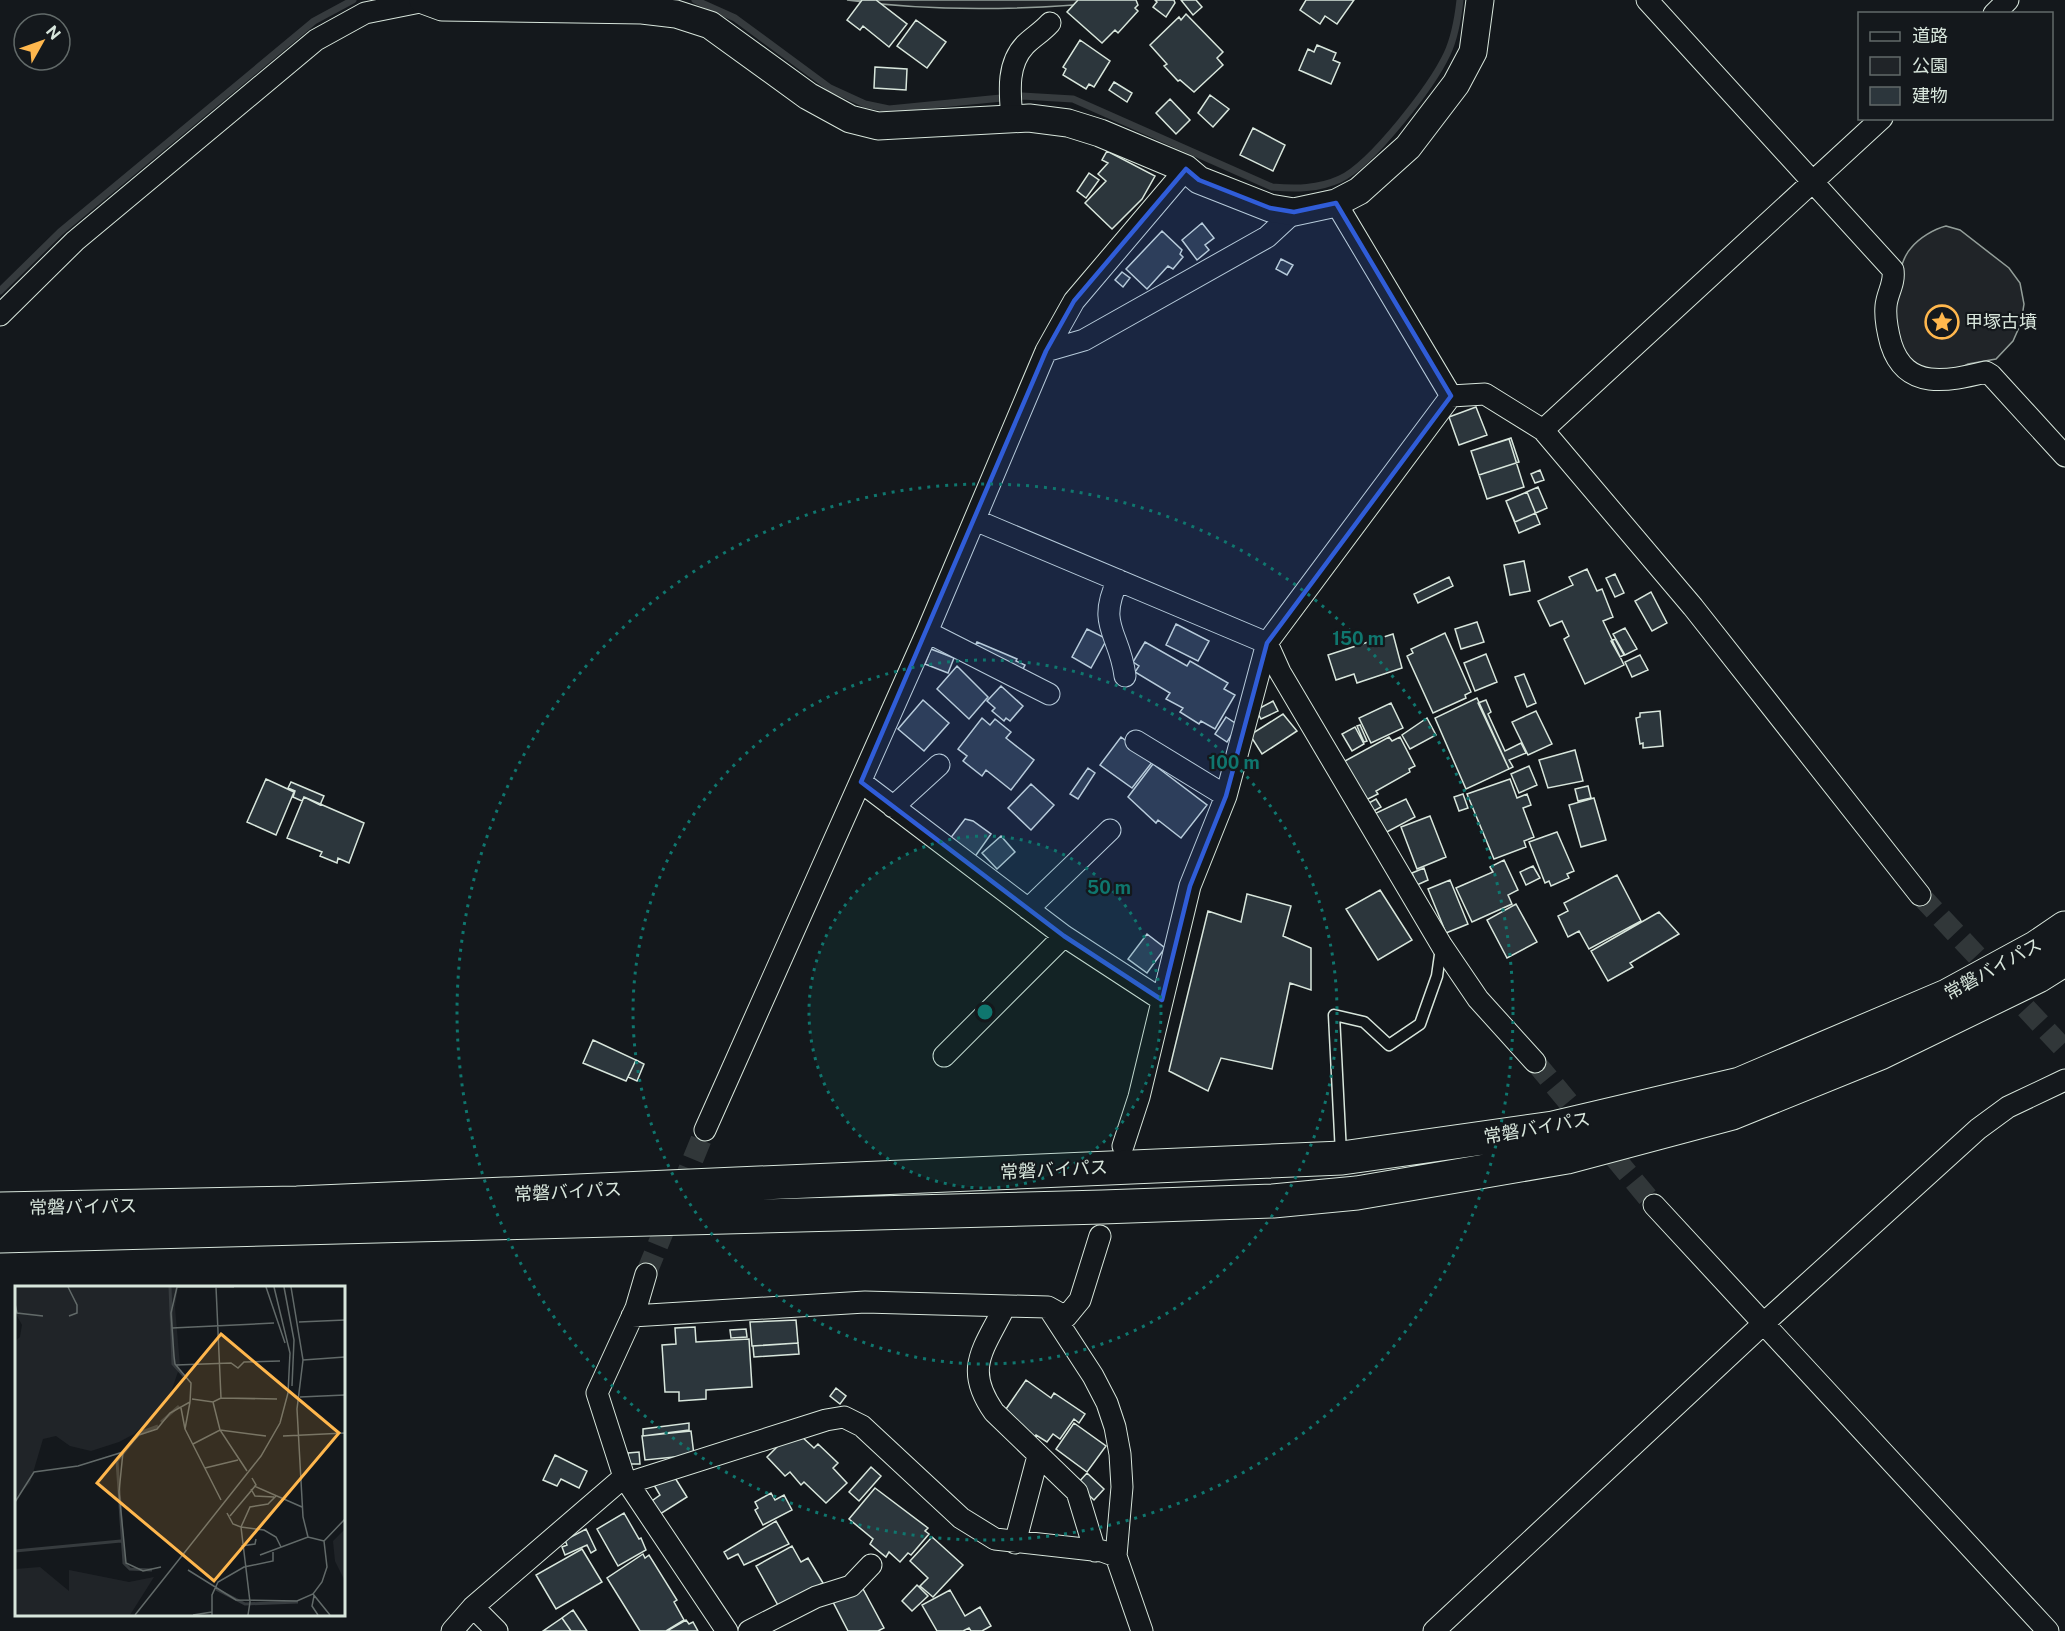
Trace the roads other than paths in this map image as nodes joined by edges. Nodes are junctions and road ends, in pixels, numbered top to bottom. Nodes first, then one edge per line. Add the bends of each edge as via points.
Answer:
1 (1480, 0) edge
2 (1647, 0) edge
3 (2008, 0) edge
4 (424, 1) edge
5 (1996, 12) edge
6 (1050, 23) dead end
7 (1011, 105) junction
8 (1880, 120) edge
9 (1186, 169) junction
10 (1814, 183) junction
11 (1336, 203) junction
12 (1294, 212) junction
13 (0, 315) edge
14 (1046, 351) junction
15 (1451, 396) junction
16 (1543, 430) junction
17 (2065, 456) edge
18 (975, 520) junction
19 (1118, 580) junction
20 (927, 632) junction
21 (1267, 643) junction
22 (1125, 676) dead end
23 (1049, 694) dead end
24 (1136, 741) dead end
25 (939, 765) dead end
26 (861, 782) junction
27 (1226, 796) junction
28 (893, 807) junction
29 (1110, 830) dead end
30 (1920, 895) tunnel mouth
31 (1028, 909) junction
32 (2065, 913) edge
33 (2065, 928) edge
34 (1064, 936) junction
35 (1442, 946) junction
36 (2065, 959) edge
37 (2065, 975) edge
38 (1947, 996) junction
39 (1162, 1000) junction
40 (1880, 1053) junction
41 (944, 1056) dead end
42 (1534, 1062) tunnel mouth
43 (2065, 1080) edge
44 (705, 1130) tunnel mouth
45 (1123, 1146) dead end
46 (1342, 1158) junction
47 (1654, 1205) tunnel mouth
48 (0, 1209) edge
49 (0, 1236) edge
50 (1100, 1236) dead end
51 (646, 1275) tunnel mouth
52 (1005, 1306) junction
53 (1048, 1307) junction
54 (632, 1316) junction
55 (1763, 1324) junction
56 (1038, 1456) junction
57 (626, 1480) junction
58 (1015, 1543) junction
59 (1095, 1551) junction
60 (1116, 1556) junction
61 (871, 1565) dead end
62 (473, 1607) junction
63 (452, 1631) edge
64 (497, 1631) edge
65 (727, 1631) edge
66 (750, 1631) edge
67 (1142, 1631) edge
68 (1434, 1631) edge
69 (2048, 1631) edge

1 - 11 street via 1473,51 1455,84 1408,147 1359,191
2 - 10 street
3 - 5 street
4 - 7 street via 442,7 676,14 710,25 808,96 850,119 878,126
4 - 13 street via 365,13 316,40 75,241
6 - 7 street via 1019,52 1014,62
7 - 9 street via 1100,133
8 - 10 street
9 - 12 street via 1199,180 1270,208
9 - 14 street via 1074,301
10 - 16 street
10 - 17 street via 1893,270 1886,307 1889,337 1901,365 1922,378 1952,380 1986,372 1992,375
11 - 12 street
11 - 15 street
12 - 14 street via 1267,237 1084,340
14 - 18 street
15 - 16 street via 1485,394
15 - 21 street
16 - 30 street via 1693,607
18 - 19 street
18 - 20 street
19 - 21 street
19 - 22 street via 1108,600 1108,617
20 - 23 street
20 - 26 street
21 - 27 street
21 - 35 street via 1280,672
24 - 27 street
25 - 28 street
26 - 28 street
26 - 44 street
27 - 39 street via 1190,886
28 - 31 street
29 - 31 street
31 - 34 street
32 - 38 highway
33 - 38 highway, 常磐バイパス
34 - 39 street
34 - 41 street
35 - 42 street via 1478,999
35 - 46 lane via 1437,976 1420,1024 1389,1045 1364,1022 1334,1015
36 - 40 highway, 常磐バイパス
37 - 40 highway via 1968,1029
38 - 46 highway, 常磐バイパス via 1740,1083 1553,1128
39 - 45 street
40 - 49 highway, 常磐バイパス via 1732,1113 1567,1157 1356,1193 1273,1201 1054,1208
43 - 55 street via 2008,1107 1978,1129
46 - 48 highway, 常磐バイパス via 297,1203
47 - 55 street
50 - 53 street via 1080,1300 1066,1317
51 - 54 street
52 - 53 street
52 - 54 street via 865,1302
52 - 56 street via 981,1356 977,1381 994,1412
53 - 60 street via 1093,1376 1115,1427 1122,1487
54 - 57 street via 597,1393
55 - 68 street
55 - 69 street
56 - 58 street
56 - 59 street via 1077,1492
57 - 58 street via 788,1430 844,1417 862,1426 961,1518 995,1539
57 - 62 street
57 - 65 street
58 - 59 street
59 - 60 street
60 - 67 street
61 - 66 street via 851,1586 816,1597
62 - 63 street
62 - 64 street

